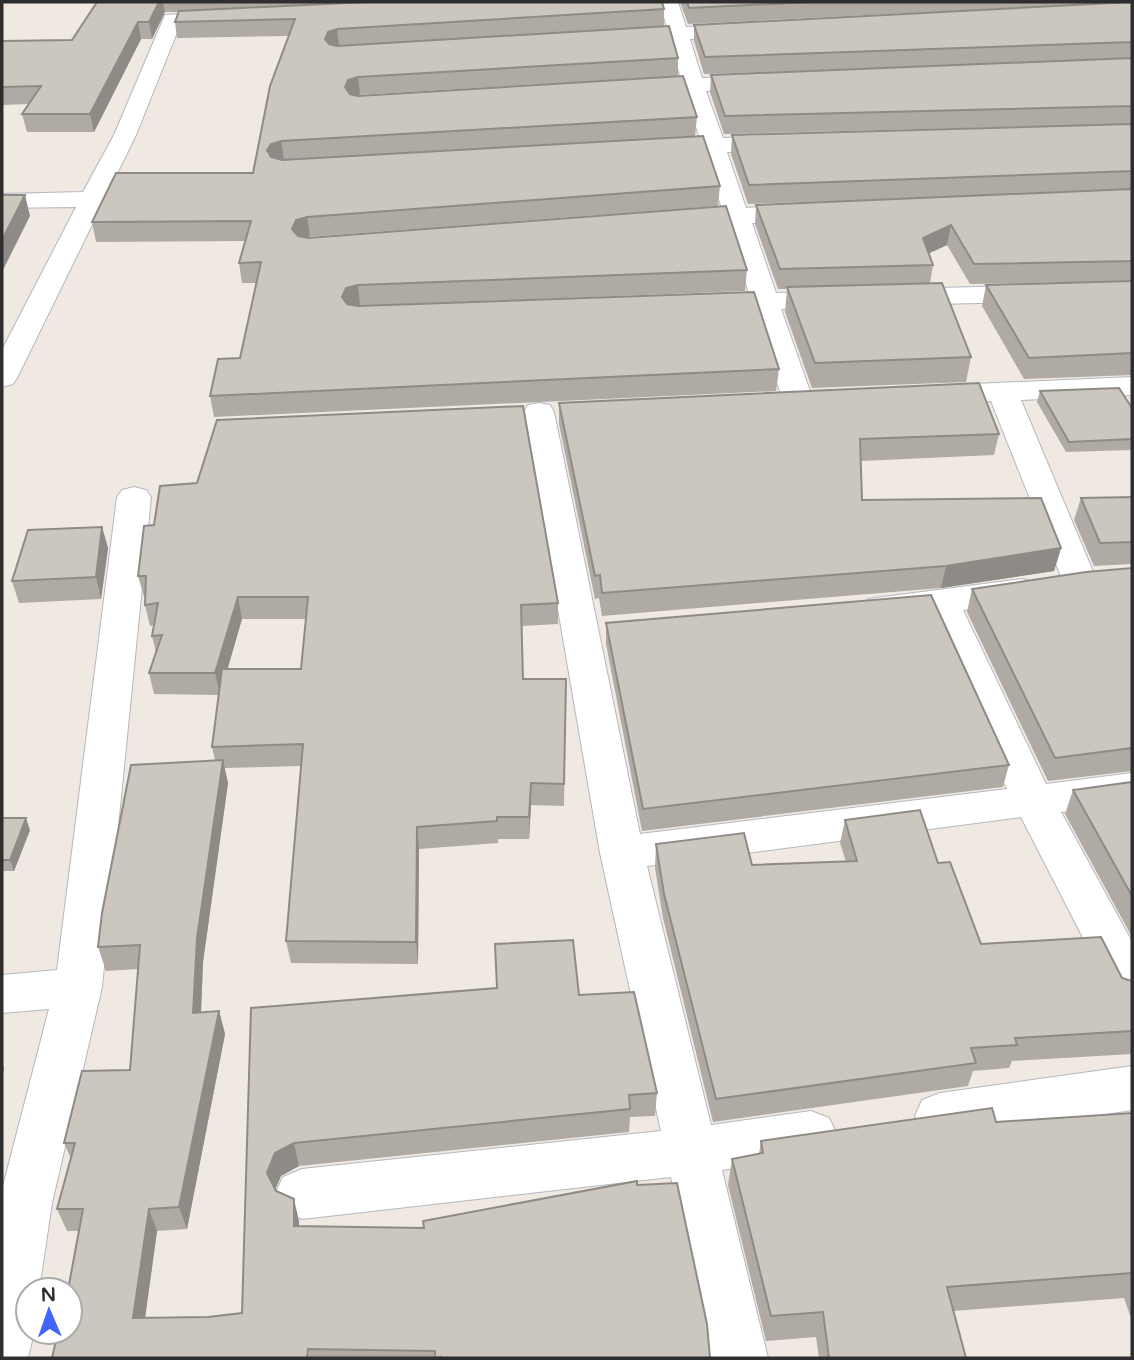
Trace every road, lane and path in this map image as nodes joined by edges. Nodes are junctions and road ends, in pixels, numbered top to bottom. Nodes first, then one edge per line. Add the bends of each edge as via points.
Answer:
1 (669, 2) edge
2 (253, 16) edge
3 (762, 29) edge
4 (680, 33) junction
5 (598, 38) edge
6 (790, 80) edge
7 (693, 84) junction
8 (610, 89) edge
9 (812, 142) edge
10 (714, 144) junction
11 (631, 149) edge
12 (92, 199) junction
13 (2, 201) edge
14 (833, 211) edge
15 (736, 215) junction
16 (654, 221) edge
17 (1132, 291) edge
18 (763, 301) junction
19 (679, 304) edge
20 (2, 378) edge
21 (1132, 386) edge
22 (1002, 392) junction
23 (907, 396) edge
24 (866, 398) edge
25 (539, 412) dead end
26 (134, 497) dead end
27 (941, 602) junction
28 (844, 610) edge
29 (1132, 788) edge
30 (1032, 799) junction
31 (622, 853) junction
32 (1132, 986) edge
33 (78, 987) junction
34 (2, 994) edge
35 (1132, 1088) edge
36 (691, 1151) junction
37 (302, 1194) dead end
38 (2, 1351) edge
39 (739, 1358) edge

1 - 4 street
2 - 12 street via 172,19 125,135
3 - 4 street
4 - 5 street
4 - 7 street
6 - 7 street
7 - 8 street
7 - 10 street
9 - 10 street
10 - 11 street
10 - 15 street
12 - 13 street
12 - 20 street
14 - 15 street
15 - 16 street
15 - 18 street
17 - 18 street
18 - 19 street
18 - 24 street via 785,402
21 - 22 street
22 - 23 street
22 - 27 street via 1092,580
25 - 31 street via 593,631
26 - 33 street
27 - 28 street
27 - 30 street
29 - 30 street
30 - 31 street
30 - 32 street
31 - 36 street
33 - 34 street
33 - 38 street via 26,1203
35 - 36 street
36 - 37 street
36 - 39 street

